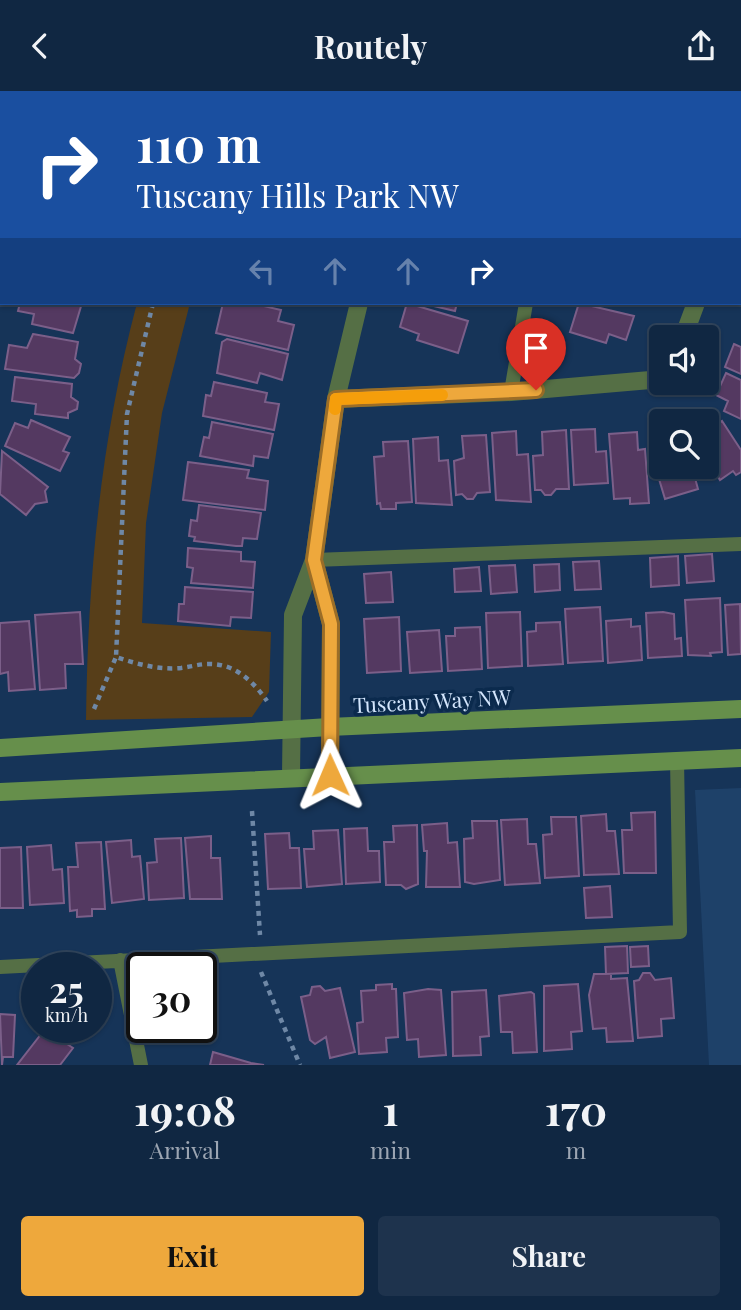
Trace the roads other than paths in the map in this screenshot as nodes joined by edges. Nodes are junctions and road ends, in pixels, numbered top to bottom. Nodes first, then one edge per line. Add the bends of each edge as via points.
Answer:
1 (359, 305) edge
2 (526, 305) edge
3 (695, 305) edge
4 (688, 325) edge
5 (649, 380) edge
6 (511, 392) junction
7 (336, 399) junction
8 (741, 544) edge
9 (314, 560) junction
10 (741, 709) edge
11 (329, 727) junction
12 (292, 729) junction
13 (0, 748) edge
14 (741, 758) edge
15 (677, 760) junction
16 (330, 775) junction
17 (291, 776) junction
18 (0, 792) edge
19 (120, 960) junction
20 (0, 967) edge
21 (141, 1065) edge

1 - 7 street
2 - 6 lane
3 - 4 street
5 - 6 street
6 - 7 street
7 - 9 street
8 - 9 lane
9 - 11 street via 331,624
9 - 12 street via 293,615
10 - 11 street, Tuscany Way NW
11 - 12 street, Tuscany Way NW
11 - 16 street
12 - 13 street, Tuscany Way NW
12 - 17 street
14 - 15 street
15 - 16 street
15 - 19 lane via 680,932
16 - 17 street
17 - 18 street
19 - 20 lane
19 - 21 lane

